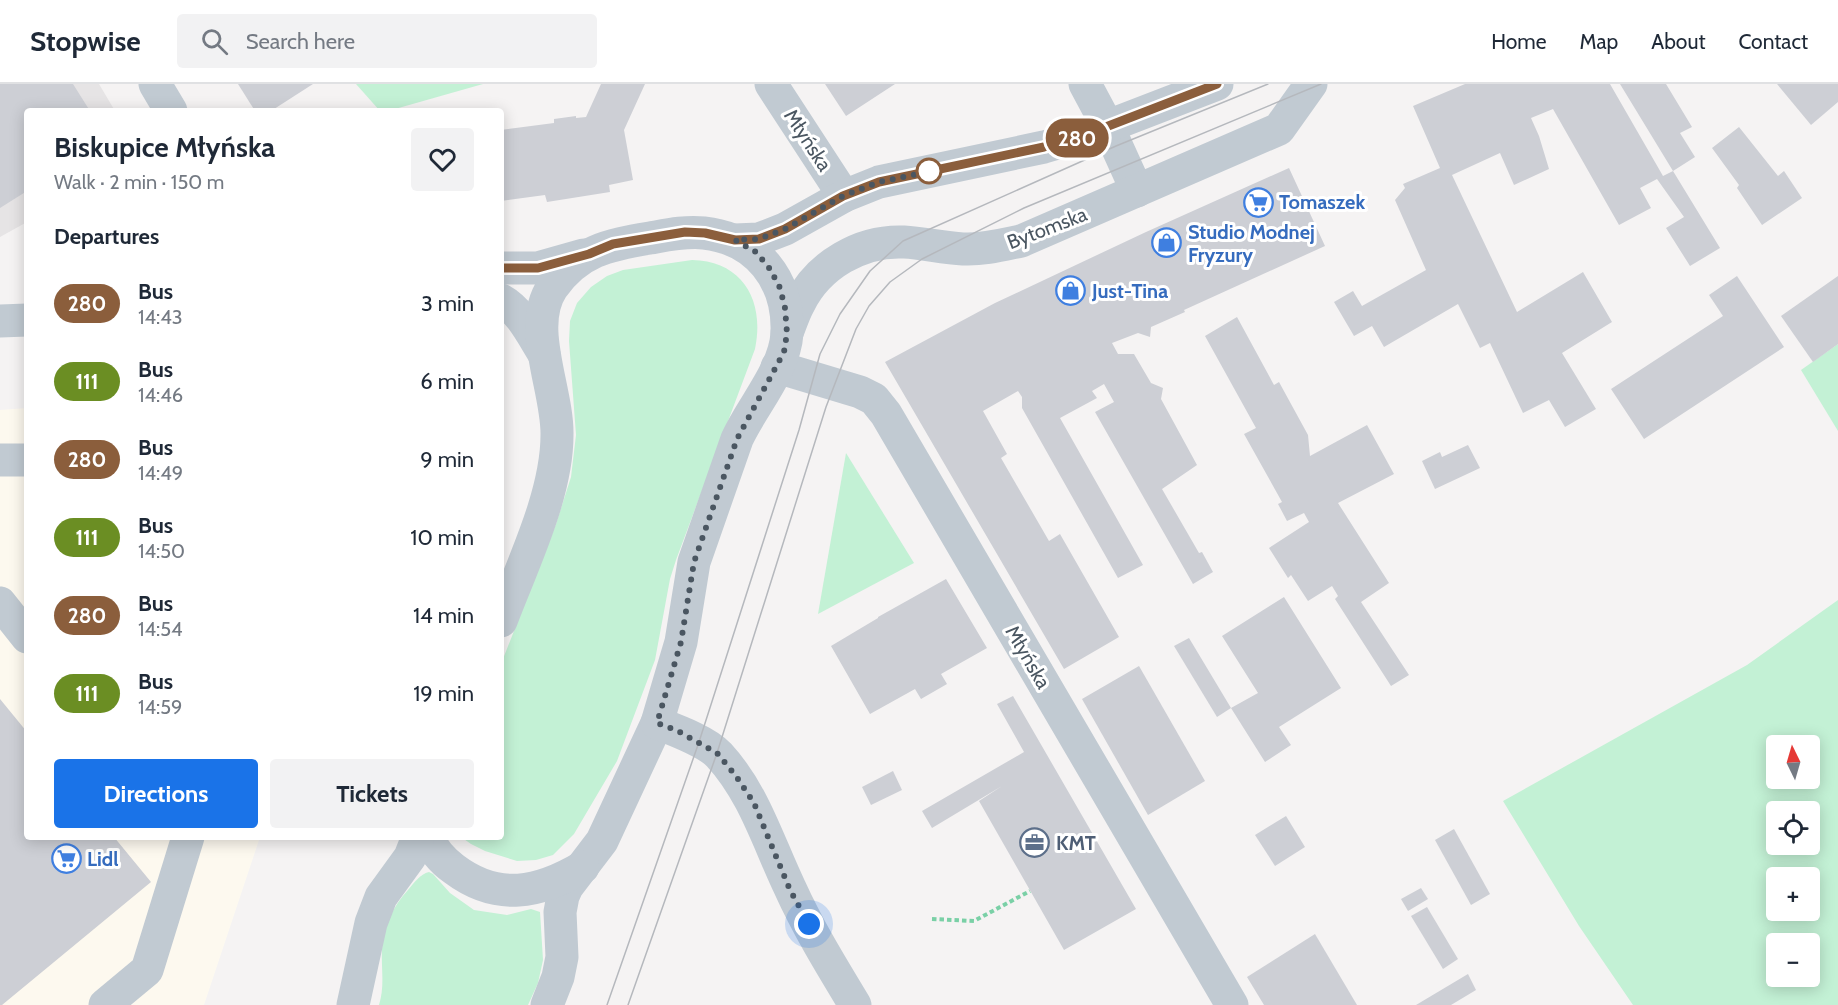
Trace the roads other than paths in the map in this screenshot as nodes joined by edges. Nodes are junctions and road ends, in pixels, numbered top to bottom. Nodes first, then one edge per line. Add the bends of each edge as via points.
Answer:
1 (155, 84) edge
2 (771, 84) edge
3 (1085, 84) edge
4 (1217, 84) edge
5 (1311, 84) edge
6 (169, 108) edge
7 (1108, 127) junction
8 (1137, 191) junction
9 (843, 196) junction
10 (735, 240) junction
11 (589, 254) junction
12 (504, 268) edge
13 (504, 302) edge
14 (24, 320) edge
15 (0, 321) edge
16 (787, 333) junction
17 (544, 355) junction
18 (777, 367) junction
19 (0, 460) edge
20 (24, 460) edge
21 (0, 603) edge
22 (504, 613) edge
23 (24, 633) edge
24 (657, 723) junction
25 (187, 840) edge
26 (417, 840) edge
27 (431, 840) edge
28 (583, 867) junction
29 (105, 1005) edge
30 (353, 1005) edge
31 (547, 1005) edge
32 (855, 1005) edge
33 (1232, 1005) edge

1 - 6 street
2 - 9 street, Młyńska
3 - 7 street
4 - 7 street
5 - 8 street, Bytomska via 1279,129
7 - 8 street
7 - 9 street via 1044,147 879,182
8 - 16 street, Bytomska via 1022,241 992,248 902,242 864,247 838,259 816,279 800,302
9 - 10 street via 785,229 759,239
10 - 11 street via 685,232 613,244
10 - 16 street via 756,252 770,269 780,288
11 - 12 street via 538,268
11 - 17 street via 565,273 543,307
13 - 17 street via 525,324
14 - 15 street
16 - 18 street
17 - 22 street via 557,425 554,472
18 - 24 street via 737,439 694,562 681,642
18 - 33 street, Młyńska via 860,392 874,399 886,414
19 - 20 street
21 - 23 street
24 - 28 street via 602,842
24 - 32 street via 717,753 736,776 754,803 790,890
25 - 29 street via 147,970
26 - 30 street via 410,857 381,897 371,922
27 - 28 street via 443,861 488,887 513,891 537,888
28 - 31 street via 563,896 562,957

